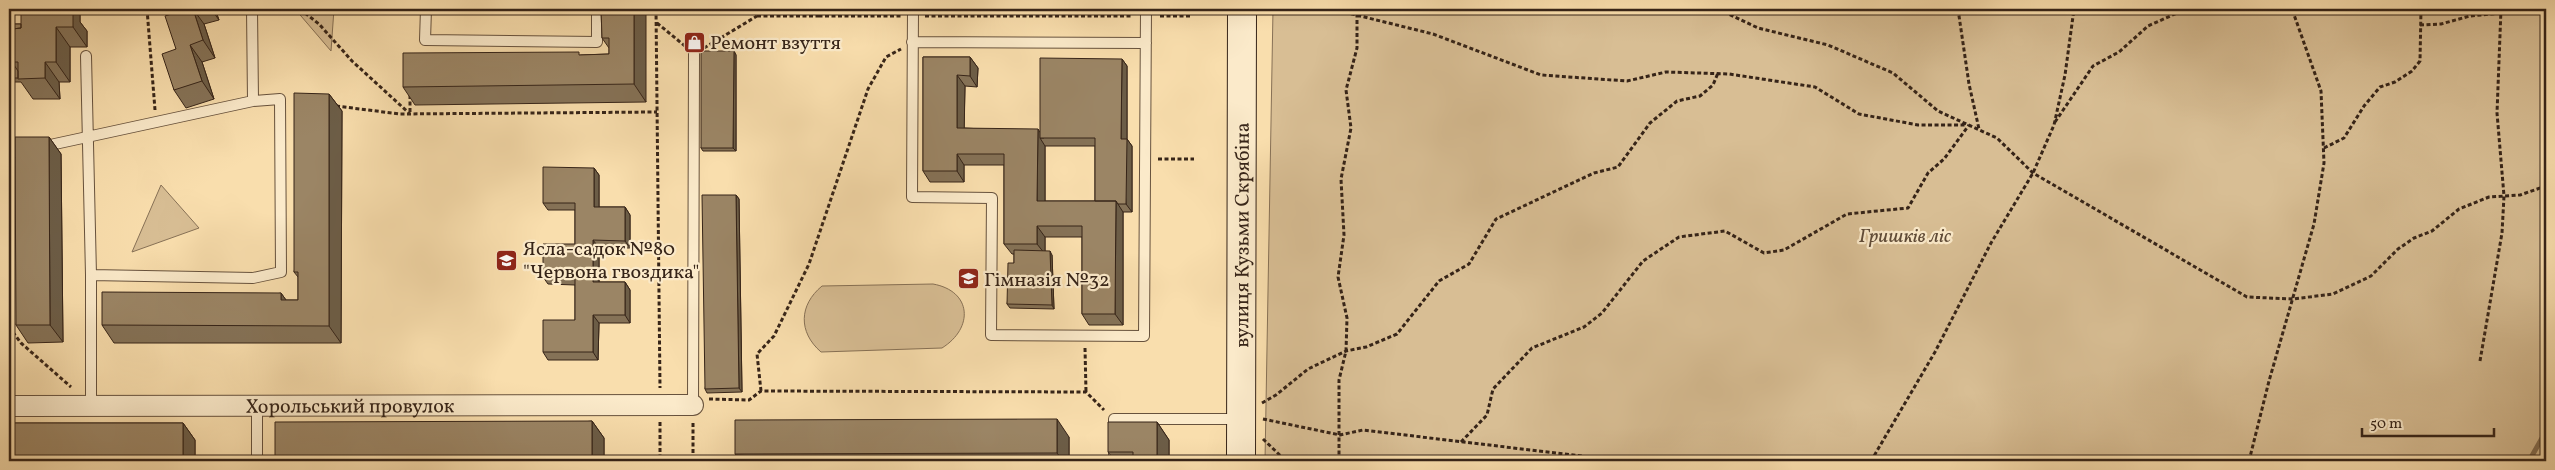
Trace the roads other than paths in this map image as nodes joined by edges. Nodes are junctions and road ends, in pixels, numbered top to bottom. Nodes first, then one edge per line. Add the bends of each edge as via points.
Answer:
1 (252, 9) edge
2 (426, 9) edge
3 (597, 9) edge
4 (1242, 9) edge
5 (913, 12) edge
6 (1146, 12) edge
7 (912, 42) junction
8 (1146, 43) junction
9 (694, 54) road end
10 (86, 56) dead end
11 (253, 101) junction
12 (87, 137) junction
13 (9, 153) edge
14 (91, 275) junction
15 (693, 402) joint
16 (91, 404) junction
17 (9, 406) edge
18 (257, 407) junction
19 (1240, 412) junction
20 (258, 461) edge
21 (1114, 461) edge
22 (1241, 461) edge

1 - 11 lane
2 - 3 lane via 426,40 597,42
4 - 19 street, вулиця Кузьми Скрябіна
5 - 7 lane
6 - 8 lane
7 - 8 lane
7 - 8 lane via 912,198 992,198 991,335 1085,336 1144,336
9 - 15 lane
10 - 12 lane
11 - 12 lane
11 - 14 lane via 280,99 281,272 253,278
12 - 13 lane
12 - 14 lane
14 - 16 lane
15 - 18 street, Хорольський провулок via 660,405
16 - 17 street, Хорольський провулок
16 - 18 street, Хорольський провулок
18 - 20 lane
19 - 21 lane via 1114,419
19 - 22 street, вулиця Кузьми Скрябіна

